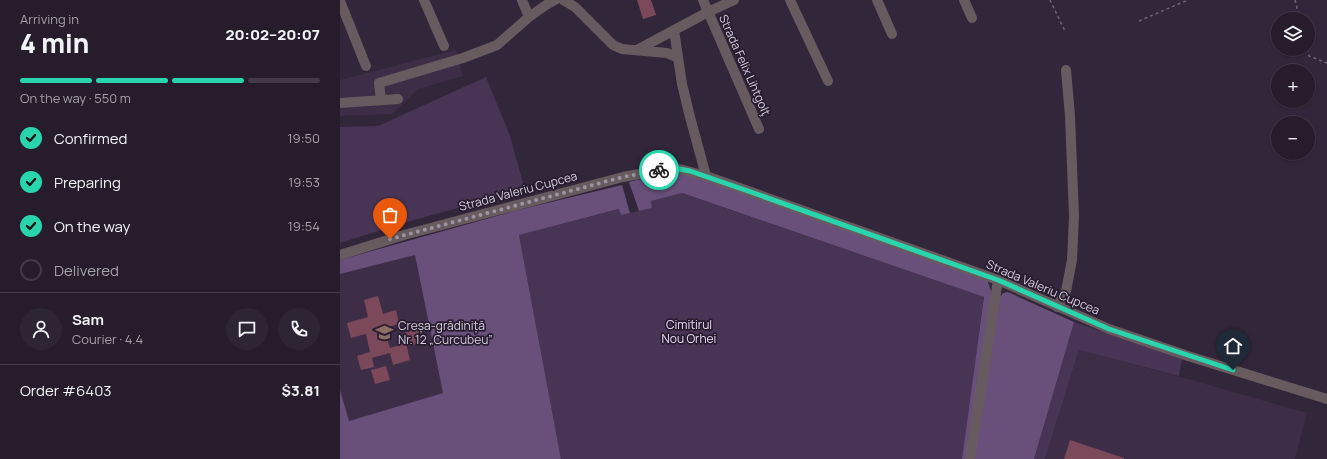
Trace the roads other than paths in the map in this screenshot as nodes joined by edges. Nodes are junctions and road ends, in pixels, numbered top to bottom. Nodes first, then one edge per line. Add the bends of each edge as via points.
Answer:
1 (424, 0) edge
2 (522, 0) edge
3 (555, 0) edge
4 (563, 0) edge
5 (702, 0) edge
6 (734, 0) edge
7 (790, 0) edge
8 (877, 0) edge
9 (964, 0) edge
10 (340, 1) edge
11 (708, 12) junction
12 (529, 17) junction
13 (972, 18) dead end
14 (674, 30) junction
15 (892, 34) dead end
16 (444, 46) dead end
17 (637, 50) junction
18 (678, 58) junction
19 (366, 66) dead end
20 (1066, 70) dead end
21 (828, 81) dead end
22 (398, 99) dead end
23 (381, 100) junction
24 (340, 103) edge
25 (759, 129) dead end
26 (706, 176) junction
27 (340, 255) edge
28 (998, 280) junction
29 (1057, 307) junction
30 (1327, 399) edge
31 (970, 459) edge

1 - 16 street
2 - 12 street
3 - 12 street
4 - 17 street via 575,7 613,45 622,49
5 - 11 street, Strada Felix Lihtgolţ
6 - 11 street, Strada Felix Lihtgolţ
7 - 21 street
8 - 15 street
9 - 13 street
10 - 19 street
11 - 14 street, Strada Felix Lihtgolţ
11 - 25 street, Strada Felix Lihtgolţ
12 - 23 street via 497,46 379,83
14 - 17 street, Strada Felix Lihtgolţ
14 - 18 street
17 - 18 street via 668,53
18 - 26 street via 682,84
20 - 29 street via 1070,116 1072,260 1066,291
22 - 23 street
23 - 24 street
26 - 27 street, Strada Valeriu Cupcea via 679,169 666,169 623,177 404,235
26 - 28 street, Strada Valeriu Cupcea
28 - 29 street, Strada Valeriu Cupcea
28 - 31 street
29 - 30 street, Strada Valeriu Cupcea via 1152,344

